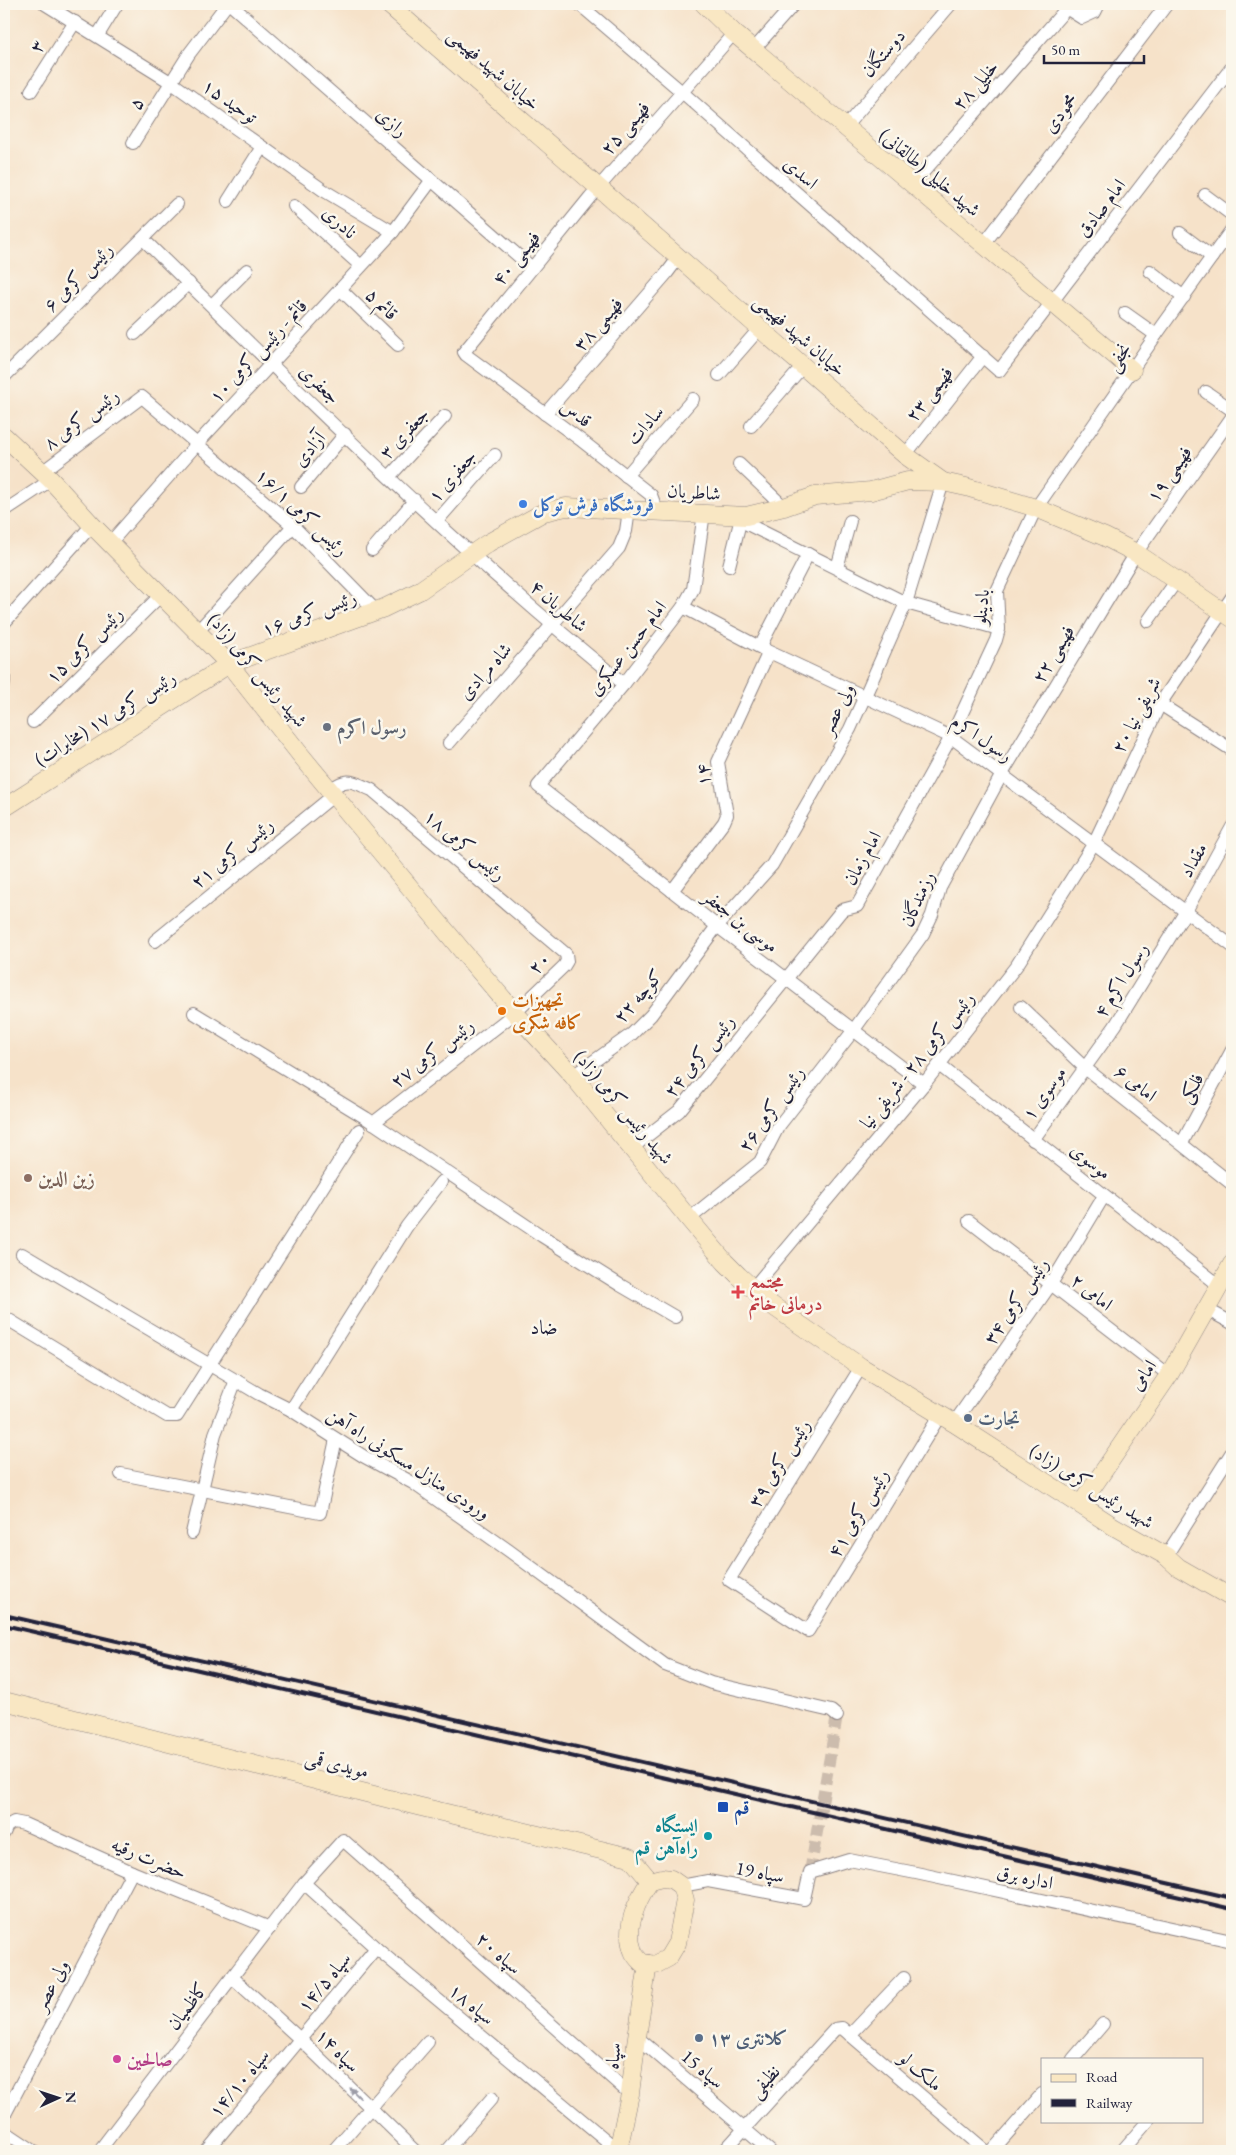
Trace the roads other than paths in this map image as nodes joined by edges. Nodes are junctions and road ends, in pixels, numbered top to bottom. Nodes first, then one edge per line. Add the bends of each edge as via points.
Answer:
1 (45, 4) edge
2 (117, 4) edge
3 (229, 4) edge
4 (388, 4) edge
5 (579, 4) edge
6 (704, 4) edge
7 (794, 4) edge
8 (951, 4) edge
9 (1100, 4) edge
10 (1167, 4) edge
11 (1063, 7) edge
12 (74, 22) junction
13 (734, 33) junction
14 (98, 35) junction
15 (754, 49) junction
16 (1232, 67) edge
17 (172, 83) junction
18 (32, 91) dead end
19 (682, 92) junction
20 (844, 127) junction
21 (133, 143) dead end
22 (262, 147) junction
23 (431, 181) junction
24 (912, 186) junction
25 (597, 188) junction
26 (1205, 195) dead end
27 (228, 201) dead end
28 (177, 204) dead end
29 (294, 206) dead end
30 (1232, 215) edge
31 (1232, 229) edge
32 (392, 232) junction
33 (1180, 233) dead end
34 (144, 239) junction
35 (983, 245) junction
36 (679, 257) junction
37 (1212, 257) junction
38 (361, 266) junction
39 (531, 267) junction
40 (247, 270) dead end
41 (1150, 271) dead end
42 (189, 283) junction
43 (340, 289) junction
44 (1184, 297) junction
45 (1053, 303) junction
46 (212, 305) junction
47 (1125, 313) dead end
48 (760, 328) junction
49 (135, 334) dead end
50 (1156, 335) junction
51 (398, 345) dead end
52 (464, 352) joint
53 (983, 356) junction
54 (272, 364) junction
55 (803, 366) junction
56 (1132, 370) junction
57 (999, 371) joint
58 (719, 375) dead end
59 (4, 377) edge
60 (1206, 392) dead end
61 (142, 397) joint
62 (693, 399) dead end
63 (1232, 410) edge
64 (545, 414) junction
65 (445, 416) dead end
66 (1232, 417) edge
67 (751, 426) dead end
68 (345, 434) junction
69 (4, 436) edge
70 (197, 444) junction
71 (495, 454) dead end
72 (905, 456) junction
73 (740, 464) dead end
74 (47, 476) junction
75 (390, 476) junction
76 (626, 476) junction
77 (943, 482) junction
78 (300, 487) dead end
79 (415, 500) junction
80 (784, 507) junction
81 (1036, 508) junction
82 (629, 510) junction
83 (4, 511) edge
84 (657, 511) junction
85 (704, 513) junction
86 (736, 519) junction
87 (437, 521) junction
88 (850, 521) dead end
89 (92, 525) junction
90 (293, 526) junction
91 (110, 543) junction
92 (372, 550) dead end
93 (1136, 552) junction
94 (472, 554) junction
95 (808, 554) junction
96 (729, 566) dead end
97 (837, 568) junction
98 (1177, 580) junction
99 (161, 595) junction
100 (906, 603) junction
101 (682, 607) junction
102 (1229, 608) edge
103 (376, 611) junction
104 (1148, 621) dead end
105 (4, 623) edge
106 (551, 626) junction
107 (999, 630) junction
108 (198, 631) junction
109 (763, 649) junction
110 (229, 664) junction
111 (4, 675) edge
112 (4, 683) edge
113 (624, 684) junction
114 (865, 696) junction
115 (1160, 704) junction
116 (33, 722) dead end
117 (951, 736) junction
118 (449, 743) dead end
119 (1232, 750) edge
120 (1002, 774) junction
121 (538, 786) joint
122 (332, 793) junction
123 (4, 808) edge
124 (1232, 827) edge
125 (1094, 843) junction
126 (672, 891) junction
127 (1186, 911) junction
128 (717, 926) junction
129 (154, 941) dead end
130 (1232, 946) edge
131 (567, 960) joint
132 (785, 979) junction
133 (1021, 1007) dead end
134 (194, 1013) dead end
135 (515, 1013) junction
136 (853, 1031) junction
137 (1232, 1050) edge
138 (939, 1065) junction
139 (1085, 1068) junction
140 (573, 1076) junction
141 (924, 1084) junction
142 (372, 1123) junction
143 (359, 1130) dead end
144 (1033, 1140) junction
145 (1182, 1143) junction
146 (633, 1148) junction
147 (441, 1182) dead end
148 (1232, 1184) edge
149 (1104, 1196) junction
150 (689, 1219) junction
151 (969, 1221) dead end
152 (22, 1254) dead end
153 (1232, 1264) edge
154 (1051, 1284) junction
155 (1220, 1286) junction
156 (753, 1288) junction
157 (1208, 1310) junction
158 (4, 1317) edge
159 (676, 1317) dead end
160 (1232, 1322) edge
161 (209, 1364) junction
162 (861, 1367) junction
163 (1169, 1375) junction
164 (236, 1380) junction
165 (291, 1410) junction
166 (947, 1419) junction
167 (336, 1439) junction
168 (1232, 1452) edge
169 (121, 1474) dead end
170 (202, 1490) junction
171 (1081, 1504) junction
172 (192, 1533) dead end
173 (1166, 1556) junction
174 (1232, 1598) edge
175 (808, 1631) joint
176 (4, 1701) edge
177 (834, 1713) dead end
178 (4, 1833) edge
179 (343, 1840) joint
180 (132, 1872) junction
181 (810, 1872) joint
182 (650, 1881) junction
183 (304, 1883) junction
184 (681, 1886) junction
185 (270, 1928) junction
186 (1232, 1941) edge
187 (376, 1948) junction
188 (648, 1964) junction
189 (232, 1978) junction
190 (904, 1978) dead end
191 (1103, 2024) dead end
192 (850, 2035) junction
193 (636, 2037) junction
194 (300, 2039) junction
195 (428, 2042) dead end
196 (1073, 2058) edge
197 (630, 2094) junction
198 (1041, 2095) edge
199 (492, 2098) dead end
200 (371, 2109) junction
201 (4, 2116) edge
202 (1147, 2122) edge
203 (745, 2130) junction
204 (4, 2131) edge
205 (980, 2150) edge
206 (34, 2151) edge
207 (99, 2151) edge
208 (207, 2151) edge
209 (333, 2151) edge
210 (415, 2151) edge
211 (446, 2151) edge
212 (619, 2151) edge
213 (724, 2151) edge
214 (770, 2151) edge
215 (992, 2151) edge
216 (1122, 2151) edge

1 - 12 street, توحید ۱۵
2 - 14 street
3 - 17 street, ۵ via 189,54
3 - 23 street, رازی
4 - 25 street, خیابان شهید فهیمی
5 - 19 street, اسدی
6 - 13 street, شهید خلیلی (طالقانی)
7 - 15 street
8 - 20 street, دوستگان
9 - 11 street via 1094,12 1082,18
10 - 35 street, محمودی
11 - 24 street, خلیلی ۲۸
12 - 14 street, توحید ۱۵
12 - 18 street, ۳
13 - 15 street, شهید خلیلی (طالقانی)
13 - 19 street, فهیمی ۲۵
14 - 17 street, توحید ۱۵
15 - 20 street, شهید خلیلی (طالقانی)
16 - 45 street, امام صادق
17 - 21 street, ۵
17 - 22 street, توحید ۱۵
19 - 25 street, فهیمی ۲۵
19 - 53 street, اسدی
20 - 24 street, شهید خلیلی (طالقانی)
22 - 27 street
22 - 32 street, توحید ۱۵ via 322,190
23 - 32 street, قائم - رئیس کرمی ۱۰
23 - 39 street, رازی
24 - 35 street, شهید خلیلی (طالقانی)
25 - 36 street, خیابان شهید فهیمی
25 - 39 street, فهیمی ۴۰
26 - 30 street
28 - 34 street, رئیس کرمی ۶
29 - 38 street, نادری
31 - 37 street, نجفی
32 - 38 street, قائم - رئیس کرمی ۱۰
33 - 37 street
34 - 42 street, جعفری
34 - 59 street, رئیس کرمی ۶
35 - 45 street, شهید خلیلی (طالقانی)
36 - 48 street, خیابان شهید فهیمی
36 - 64 street, فهیمی ۳۸
37 - 44 street, نجفی
38 - 43 street, قائم - رئیس کرمی ۱۰
39 - 52 street, فهیمی ۴۰
40 - 46 street
41 - 44 street
42 - 46 street, جعفری
42 - 49 street
43 - 51 street, قائم ۵
43 - 54 street, قائم - رئیس کرمی ۱۰
44 - 50 street, نجفی
45 - 56 street, شهید خلیلی (طالقانی)
45 - 57 street, امام صادق
46 - 54 street, جعفری
47 - 50 street
48 - 55 street, خیابان شهید فهیمی
48 - 58 street
50 - 56 street, نجفی
52 - 64 street, قدس
53 - 57 street, اسدی
53 - 72 street, فهیمی ۲۳
54 - 68 street, جعفری
54 - 70 street, قائم - رئیس کرمی ۱۰
55 - 67 street
55 - 72 street, خیابان شهید فهیمی
56 - 81 street, نجفی
60 - 63 street
61 - 70 street, رئیس کرمی ۱۶/۱
61 - 74 street, رئیس کرمی ۸
62 - 76 street, سادات
64 - 76 street, قدس
65 - 75 street, جعفری ۳
66 - 93 street, فهیمی ۱۹
68 - 75 street, جعفری
68 - 78 street, آزادی
69 - 74 street, شهید رئیس کرمی (زاد)
70 - 90 street, رئیس کرمی ۱۶/۱
70 - 91 street, قائم - رئیس کرمی ۱۰
71 - 87 street, جعفری ۱
72 - 77 street, خیابان شهید فهیمی
73 - 80 street
74 - 83 street, رئیس کرمی ۸
74 - 89 street, شهید رئیس کرمی (زاد)
75 - 79 street, جعفری
76 - 84 street, قدس via 651,495
77 - 80 street, شاطریان via 908,481 871,491 815,496
77 - 81 street, خیابان شهید فهیمی
77 - 100 street, ولی عصر
79 - 87 street, جعفری
79 - 92 street
80 - 86 street, شاطریان
81 - 93 street, خیابان شهید فهیمی
81 - 107 street, بادینلو via 997,591
82 - 84 street, شاطریان
82 - 94 street, شاطریان via 566,507 544,512
82 - 106 street, شاه مرادی via 619,548
84 - 85 street, شاطریان
85 - 86 street, شاطریان
85 - 101 street, امام حسن عسکری via 693,589
86 - 95 street
86 - 96 street
87 - 94 street, جعفری
88 - 97 street
89 - 91 street, شهید رئیس کرمی (زاد)
89 - 105 street
90 - 103 street, رئیس کرمی ۱۶/۱
90 - 108 street
91 - 99 street, شهید رئیس کرمی (زاد)
93 - 98 street, خیابان شهید فهیمی
93 - 120 street, فهیمی ۲۲
94 - 103 street, شاطریان via 419,591
94 - 106 street, شاطریان ۴
95 - 97 street
95 - 109 street via 762,643
97 - 100 street
98 - 102 street, خیابان شهید فهیمی
98 - 104 street
99 - 108 street, شهید رئیس کرمی (زاد)
99 - 116 street, رئیس کرمی ۱۵
100 - 107 street
100 - 114 street, ولی عصر
101 - 109 street, رسول اکرم
101 - 113 street, امام حسن عسکری
102 - 115 street, ۲۰ شریفی نیا
103 - 110 street, رئیس کرمی ۱۶
106 - 113 street, شاطریان ۴
106 - 118 street, شاه مرادی
107 - 117 street, بادینلو
108 - 110 street, شهید رئیس کرمی (زاد)
109 - 114 street, رسول اکرم
109 - 126 street, ۱۴ via 767,656 718,762 727,815
110 - 122 street, شهید رئیس کرمی (زاد)
110 - 123 street, رئیس کرمی ۱۷ (مخابرات)
111 - 112 street
113 - 121 street, امام حسن عسکری
114 - 117 street, رسول اکرم
114 - 128 street, ولی عصر via 850,729 772,865
115 - 119 street
115 - 125 street, ۲۰ شریفی نیا
117 - 120 street, رسول اکرم
117 - 132 street, امام زمان via 857,906 842,910
120 - 125 street, رسول اکرم
120 - 136 street, رزمندگان via 940,888 924,934
121 - 126 street, موسی بن جعفر
122 - 129 street, رئیس کرمی ۲۱
122 - 131 street, رئیس کرمی ۱۸ via 341,781 350,780 372,790 566,954
122 - 135 street, شهید رئیس کرمی (زاد)
124 - 127 street, مقداد
125 - 127 street, رسول اکرم
125 - 138 street, رئیس کرمی ۲۸ - شریفی نیا via 1017,965
126 - 128 street, موسی بن جعفر
127 - 130 street, رسول اکرم
127 - 139 street, رسول اکرم ۴ via 1115,1026
128 - 132 street, موسی بن جعفر
128 - 140 street, کوچه ۲۲ via 632,1034
131 - 135 street, ۲۰
132 - 136 street, موسی بن جعفر
132 - 146 street, رئیس کرمی ۲۴ via 679,1111
133 - 139 street, امامی ۶
134 - 142 street
135 - 140 street, شهید رئیس کرمی (زاد)
135 - 142 street, رئیس کرمی ۲۷
136 - 141 street, موسی بن جعفر
136 - 150 street, رئیس کرمی ۲۶ via 778,1127 760,1162
137 - 145 street, فلکی
138 - 141 street, رئیس کرمی ۲۸ - شریفی نیا
138 - 144 street, موسوی
139 - 144 street, موسوی ۱
139 - 145 street, امامی ۶
140 - 146 street, شهید رئیس کرمی (زاد)
141 - 156 street, رئیس کرمی ۲۸ - شریفی نیا
142 - 159 street via 542,1236
143 - 161 street
144 - 149 street, موسوی
145 - 148 street, امامی ۶
146 - 150 street, شهید رئیس کرمی (زاد)
147 - 165 street via 407,1226
149 - 154 street, رئیس کرمی ۳۴
149 - 155 street, موسوی
150 - 156 street, شهید رئیس کرمی (زاد) via 725,1262
151 - 154 street, امامی ۲
152 - 161 street, ورودی منازل مسکونی راه آهن
153 - 155 street, امامی
154 - 163 street, امامی ۲
154 - 166 street, رئیس کرمی ۳۴
155 - 157 street, امامی
156 - 162 street, شهید رئیس کرمی (زاد) via 770,1304
157 - 160 street
157 - 163 street, امامی
158 - 161 street via 167,1416 177,1416
161 - 164 street, ورودی منازل مسکونی راه آهن
162 - 166 street, شهید رئیس کرمی (زاد)
162 - 175 street, رئیس کرمی ۳۹ via 729,1580
163 - 171 street, امامی
164 - 165 street, ورودی منازل مسکونی راه آهن
164 - 170 street via 214,1434
165 - 167 street, ورودی منازل مسکونی راه آهن
166 - 171 street, شهید رئیس کرمی (زاد)
166 - 175 street, رئیس کرمی ۴۱
167 - 170 street via 320,1513
167 - 177 street, ورودی منازل مسکونی راه آهن via 413,1483 665,1666 711,1683
168 - 173 street
169 - 170 street
170 - 172 street
171 - 173 street, شهید رئیس کرمی (زاد)
173 - 174 street, شهید رئیس کرمی (زاد)
176 - 182 street, مویدی قمی via 630,1857
178 - 180 street, حضرت رقیه via 14,1822 24,1824
179 - 183 street, کاظمیان
179 - 197 street, سپاه ۲۰
180 - 185 street, حضرت رقیه
180 - 201 street, ولی عصر
181 - 184 street, سپاه 19 via 804,1899 708,1880
181 - 186 street, اداره برق via 849,1860
182 - 184 street via 671,1879
182 - 188 street via 637,1904 630,1934 633,1952 642,1964
183 - 185 street, کاظمیان
183 - 187 street, سپاه ۱۸
184 - 188 street via 685,1900 677,1943 668,1958 655,1965
185 - 189 street, کاظمیان
187 - 194 street, سپاه ۱۴/۵
187 - 212 street, سپاه ۱۸
188 - 193 street, سپاه
189 - 194 street, سپاه ۱۴
189 - 207 street, کاظمیان
190 - 192 street
191 - 196 street
192 - 203 street, نظیفی via 842,2028 830,2035
192 - 205 street, ملک لو
193 - 197 street, سپاه
193 - 203 street, سپاه 15
200 -> 194 street, سپاه ۱۴
194 - 208 street, سپاه ۱۴/۱۰
195 - 200 street
197 - 212 street, سپاه
198 - 215 street
199 - 211 street
200 - 209 street
200 - 210 street, سپاه ۱۴
202 - 216 street
203 - 213 street, نظیفی
203 - 214 street, سپاه 15
204 - 206 street

